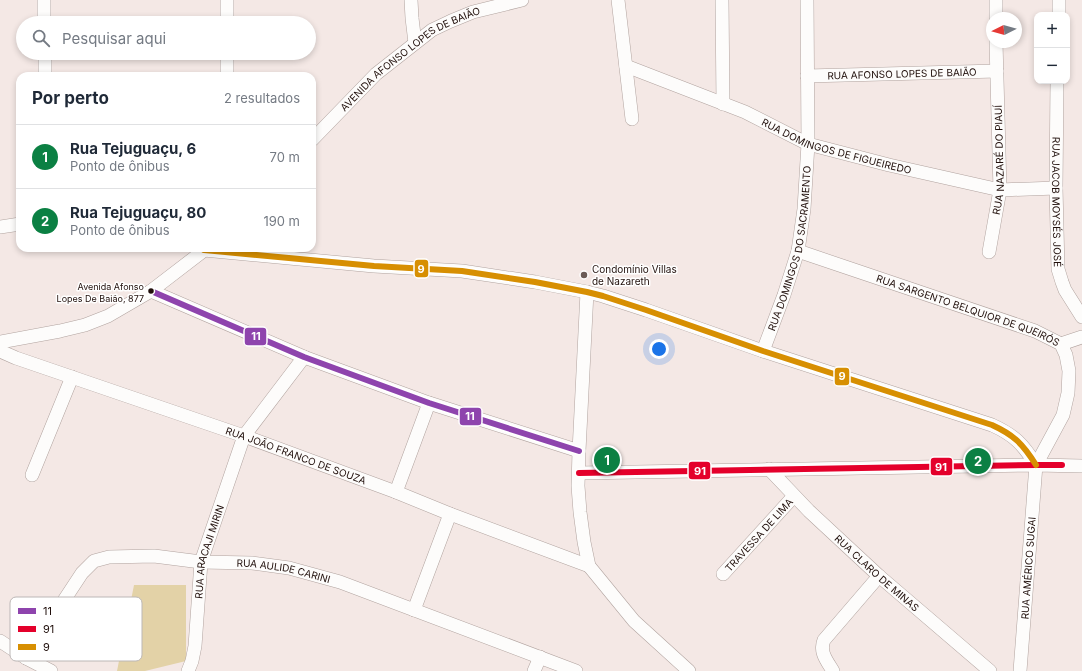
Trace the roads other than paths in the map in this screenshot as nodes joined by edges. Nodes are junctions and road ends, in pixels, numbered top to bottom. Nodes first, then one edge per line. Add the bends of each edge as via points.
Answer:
1 (44, 0) edge
2 (227, 0) edge
3 (412, 0) edge
4 (522, 0) edge
5 (618, 0) edge
6 (722, 0) edge
7 (807, 0) edge
8 (996, 0) edge
9 (1059, 0) edge
10 (996, 12) edge
11 (1059, 12) edge
12 (44, 16) edge
13 (227, 16) edge
14 (415, 43) junction
15 (996, 48) edge
16 (45, 60) edge
17 (227, 60) edge
18 (626, 66) junction
19 (997, 71) junction
20 (45, 72) edge
21 (227, 72) edge
22 (807, 76) junction
23 (1057, 84) edge
24 (723, 104) junction
25 (632, 119) dead end
26 (316, 136) edge
27 (808, 144) junction
28 (1056, 188) junction
29 (1000, 190) junction
30 (16, 225) edge
31 (0, 227) edge
32 (798, 251) junction
33 (201, 252) edge
34 (235, 252) edge
35 (989, 252) dead end
36 (151, 291) junction
37 (587, 292) junction
38 (1082, 317) edge
39 (1082, 337) edge
40 (14, 339) junction
41 (0, 342) edge
42 (1061, 344) junction
43 (0, 351) edge
44 (764, 351) junction
45 (304, 357) junction
46 (16, 358) junction
47 (72, 377) junction
48 (429, 402) junction
49 (244, 436) junction
50 (579, 451) junction
51 (1036, 465) junction
52 (1082, 466) edge
53 (769, 469) junction
54 (579, 473) junction
55 (32, 475) dead end
56 (396, 492) junction
57 (794, 496) junction
58 (450, 514) junction
59 (201, 562) junction
60 (589, 566) junction
61 (723, 574) dead end
62 (879, 576) junction
63 (66, 597) edge
64 (414, 610) junction
65 (0, 641) edge
66 (10, 648) edge
67 (540, 657) junction
68 (32, 661) edge
69 (51, 671) edge
70 (188, 671) edge
71 (534, 671) edge
72 (576, 671) edge
73 (690, 671) edge
74 (833, 671) edge
75 (990, 671) edge
76 (1020, 671) edge

1 - 12 street
2 - 13 street
3 - 14 street
4 - 14 street, AVENIDA AFONSO LOPES DE BAIÃO via 473,12 432,30
5 - 18 street
6 - 24 street
7 - 22 street, RUA DOMINGOS DO SACRAMENTO
8 - 10 street
9 - 11 street
14 - 26 street, AVENIDA AFONSO LOPES DE BAIÃO via 376,74
15 - 19 street, RUA NAZARÉ DO PIAUÍ
16 - 20 street
17 - 21 street
18 - 24 street, RUA DOMINGOS DE FIGUEIREDO
18 - 25 street
19 - 22 street, RUA AFONSO LOPES DE BAIÃO
19 - 29 street, RUA NAZARÉ DO PIAUÍ
22 - 27 street, RUA DOMINGOS DO SACRAMENTO
23 - 28 street, RUA JACOB MOYSÉS JOSÉ
24 - 27 street, RUA DOMINGOS DE FIGUEIREDO via 745,112
27 - 29 street, RUA DOMINGOS DE FIGUEIREDO
27 - 32 street, RUA DOMINGOS DO SACRAMENTO via 804,209
28 - 29 street, RUA DOMINGOS DE FIGUEIREDO
28 - 38 street, RUA JACOB MOYSÉS JOSÉ via 1058,269 1065,290
29 - 35 street, RUA NAZARÉ DO PIAUÍ
30 - 31 street
32 - 42 street, RUA SARGENTO BELQUIOR DE QUEIRÓS via 1035,331
32 - 44 street, RUA DOMINGOS DO SACRAMENTO
33 - 36 street
34 - 37 street via 374,266 462,271
36 - 40 street via 108,316 85,325
36 - 45 street
37 - 44 street
37 - 50 street
39 - 42 street
40 - 41 street
40 - 46 street
42 - 51 street, RUA SARGENTO BELQUIOR DE QUEIRÓS via 1069,371 1068,393 1063,415
43 - 46 street, RUA JOÃO FRANCO DE SOUZA
44 - 51 street via 992,425 1018,441
45 - 48 street
45 - 49 street, RUA ARACAJI MIRIN
46 - 47 street, RUA JOÃO FRANCO DE SOUZA
47 - 49 street, RUA JOÃO FRANCO DE SOUZA
47 - 55 street
48 - 50 street
48 - 56 street
49 - 56 street, RUA JOÃO FRANCO DE SOUZA
49 - 59 street, RUA ARACAJI MIRIN
50 - 54 street
51 - 52 street
51 - 53 street
51 - 76 street, RUA AMÉRICO SUGAI
53 - 54 street
53 - 57 street, RUA CLARO DE MINAS
54 - 60 street via 580,512
56 - 58 street, RUA JOÃO FRANCO DE SOUZA
57 - 61 street, TRAVESSA DE LIMA
57 - 62 street, RUA CLARO DE MINAS
58 - 60 street, RUA JOÃO FRANCO DE SOUZA
58 - 64 street
59 - 63 street, RUA AULIDE CARINI via 154,556 94,560
59 - 64 street, RUA AULIDE CARINI via 252,563 289,568 340,582
59 - 70 street, RUA ARACAJI MIRIN via 195,646
60 - 73 street via 634,621
62 - 74 street via 824,640 822,650
62 - 75 street, RUA CLARO DE MINAS
64 - 67 street, RUA AULIDE CARINI
65 - 66 street
67 - 71 street
67 - 72 street, RUA AULIDE CARINI
68 - 69 street

